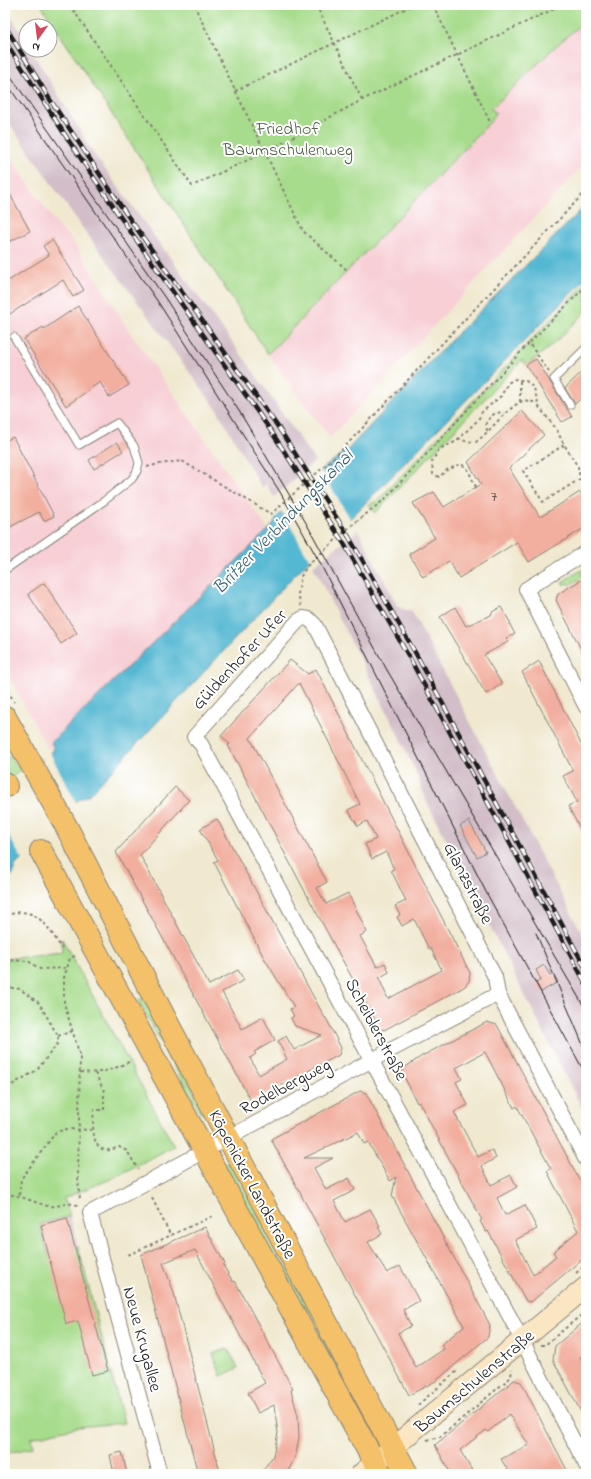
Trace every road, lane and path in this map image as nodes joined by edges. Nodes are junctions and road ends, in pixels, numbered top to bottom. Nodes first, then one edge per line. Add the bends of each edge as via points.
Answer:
1 (70, 5) edge
2 (194, 5) edge
3 (316, 5) edge
4 (413, 5) edge
5 (433, 5) edge
6 (562, 5) edge
7 (334, 44) junction
8 (456, 54) junction
9 (235, 91) junction
10 (362, 100) junction
11 (490, 122) dead end
12 (265, 152) junction
13 (586, 191) edge
14 (348, 271) dead end
15 (586, 286) edge
16 (14, 337) dead end
17 (529, 343) junction
18 (586, 348) edge
19 (554, 379) junction
20 (520, 380) junction
21 (520, 402) junction
22 (538, 404) junction
23 (570, 405) dead end
24 (504, 413) junction
25 (487, 431) junction
26 (458, 438) junction
27 (564, 445) junction
28 (137, 471) junction
29 (580, 480) junction
30 (476, 487) dead end
31 (586, 488) edge
32 (586, 552) edge
33 (5, 570) edge
34 (302, 611) dead end
35 (315, 625) joint
36 (5, 685) edge
37 (5, 691) edge
38 (586, 707) edge
39 (5, 717) edge
40 (194, 737) joint
41 (41, 852) dead end
42 (100, 894) junction
43 (11, 914) dead end
44 (81, 947) junction
45 (62, 949) dead end
46 (5, 960) edge
47 (67, 968) junction
48 (5, 987) edge
49 (498, 994) junction
50 (73, 1031) junction
51 (58, 1036) junction
52 (131, 1060) dead end
53 (372, 1060) junction
54 (80, 1072) junction
55 (95, 1073) junction
56 (5, 1089) edge
57 (79, 1130) junction
58 (93, 1130) junction
59 (229, 1138) junction
60 (5, 1141) edge
61 (5, 1145) edge
62 (205, 1150) junction
63 (586, 1160) edge
64 (138, 1169) dead end
65 (5, 1194) edge
66 (19, 1195) junction
67 (152, 1198) dead end
68 (80, 1200) dead end
69 (74, 1204) dead end
70 (90, 1213) joint
71 (215, 1215) dead end
72 (171, 1236) junction
73 (128, 1255) dead end
74 (586, 1288) edge
75 (586, 1311) edge
76 (522, 1342) junction
77 (545, 1345) dead end
78 (516, 1366) dead end
79 (440, 1437) dead end
80 (393, 1448) junction
81 (586, 1465) edge
82 (366, 1470) edge
83 (160, 1474) edge
84 (341, 1474) edge
85 (407, 1474) edge

1 - 12 path via 192,186
2 - 9 path
3 - 7 path
4 - 7 path
5 - 8 path
6 - 8 path
7 - 9 path
7 - 10 path
8 - 10 path
8 - 11 path
9 - 12 path
10 - 12 path
12 - 14 path via 303,231
13 - 28 path via 337,455 271,514 182,461 159,464
15 - 17 path
16 - 28 lane via 79,445 117,423 134,446 139,463
17 - 19 path
17 - 34 path via 385,499 307,566 301,576 298,593
18 - 19 lane
19 - 23 lane
20 - 21 path
20 - 22 path via 530,383 534,388
20 - 26 path via 515,379 508,383 499,399 482,412 478,420
21 - 22 path via 524,400
21 - 24 path
22 - 27 path via 553,422
24 - 25 path
24 - 25 path via 491,416 486,423
25 - 26 path via 476,442
26 - 30 path via 437,453 432,462 432,472 439,477 457,465 464,465
27 - 29 path via 578,467
27 - 29 path via 523,471 543,502
28 - 33 lane via 132,479 104,501
29 - 31 path
32 - 38 street via 526,589
35 - 40 street, Güldenhofer Ufer via 309,619 298,620
35 - 49 street, Glanzstraße via 495,977
36 - 37 path
39 - 42 main road, Köpenicker Landstraße via 66,826
40 - 53 street, Scheiblerstraße via 201,744
41 - 44 main road, Köpenicker Landstraße
42 - 44 main road
42 - 59 main road, Köpenicker Landstraße
43 - 45 path via 25,913 41,919
44 - 47 path via 70,958
44 - 62 main road, Köpenicker Landstraße
46 - 47 path via 28,962 40,969
47 - 50 path via 64,978 64,1004
48 - 51 path via 20,990 39,1003
49 - 53 street, Rodelbergweg
49 - 63 street, Glanzstraße
50 - 51 path
50 - 54 path via 80,1056
51 - 56 path via 58,1043 38,1070
52 - 55 path via 113,1070
53 - 59 street, Rodelbergweg
53 - 76 street, Scheiblerstraße
54 - 55 path
54 - 57 path
55 - 58 path via 104,1091 104,1110 94,1110
57 - 58 path
57 - 66 path via 67,1129 56,1132 21,1179
57 - 68 path
58 - 64 path via 101,1148 107,1150 119,1147 127,1151
59 - 62 street, Rodelbergweg
59 - 80 main road, Köpenicker Landstraße
60 - 61 path
62 - 70 street, Rodelbergweg
62 - 82 main road, Köpenicker Landstraße
65 - 66 path
66 - 69 path via 50,1206
67 - 72 path
70 - 83 street, Neue Krugallee
71 - 72 path
72 - 73 path
74 - 76 main road, Baumschulenstraße
75 - 77 path
76 - 80 main road, Baumschulenstraße
76 - 81 street, Scheiblerstraße
78 - 79 path via 512,1369 510,1377
80 - 82 main road, Baumschulenstraße
80 - 85 main road, Köpenicker Landstraße
82 - 84 path

